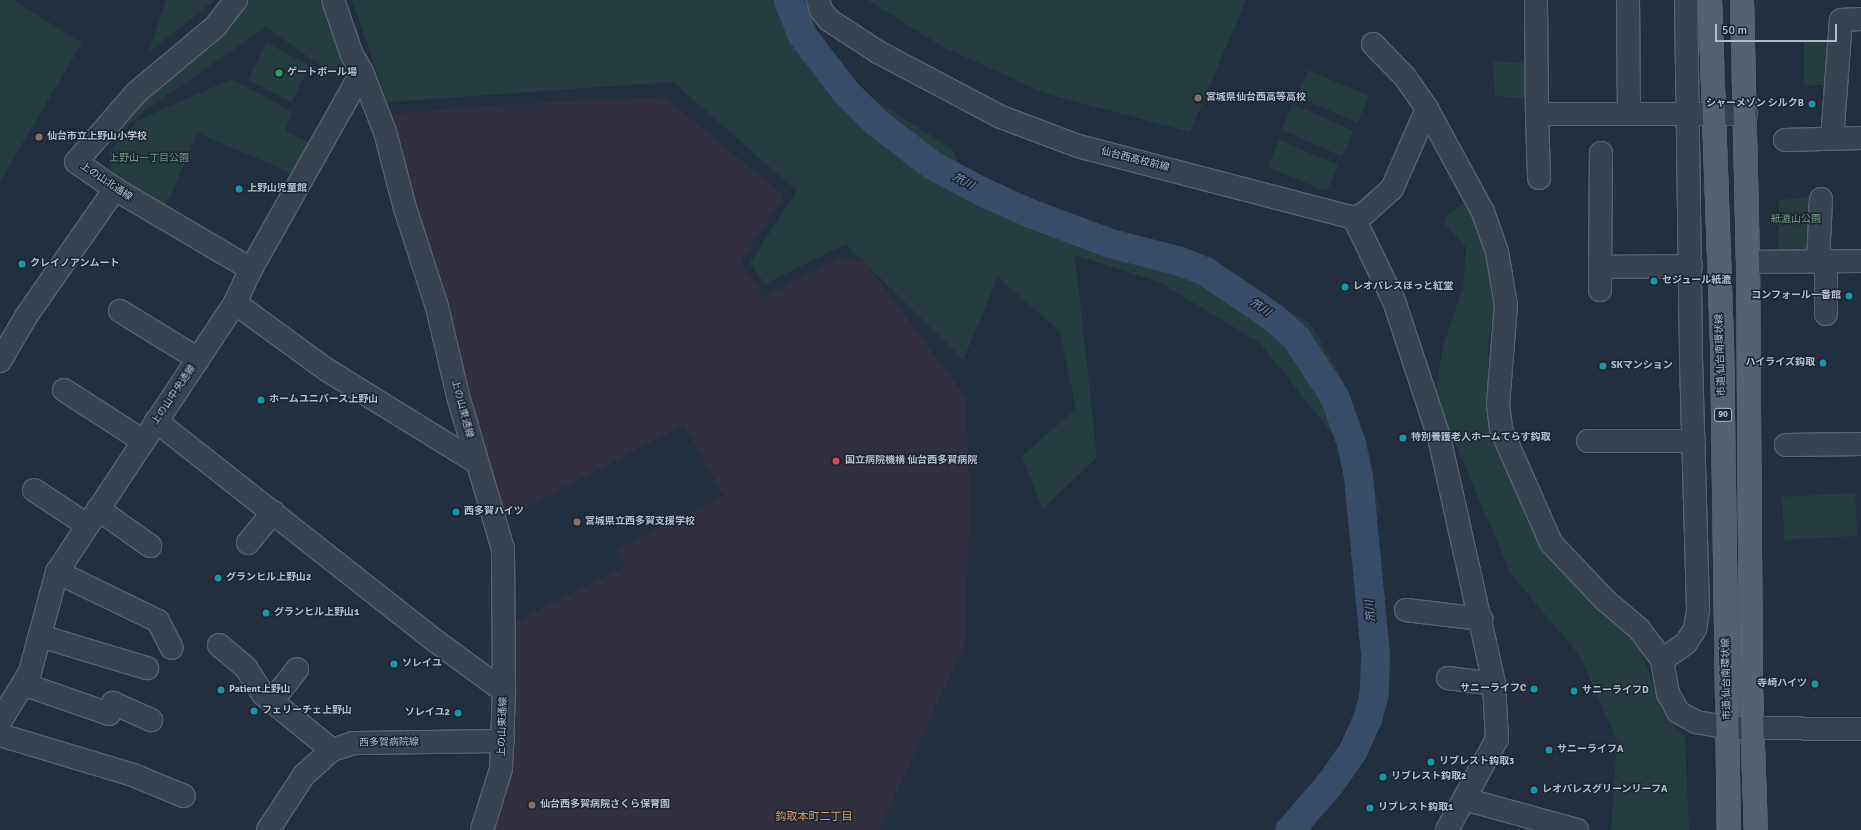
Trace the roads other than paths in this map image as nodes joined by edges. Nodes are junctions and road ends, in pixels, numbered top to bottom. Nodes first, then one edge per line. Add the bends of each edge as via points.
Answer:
1 (236, 0) edge
2 (333, 0) edge
3 (818, 0) edge
4 (1536, 0) edge
5 (1628, 0) edge
6 (1686, 0) edge
7 (1710, 0) edge
8 (1742, 0) edge
9 (1861, 19) edge
10 (1373, 44) dead end
11 (362, 72) junction
12 (1427, 109) junction
13 (1629, 113) junction
14 (1688, 113) junction
15 (1537, 114) junction
16 (1713, 114) junction
17 (1746, 114) junction
18 (1861, 138) edge
19 (1832, 139) junction
20 (1785, 140) dead end
21 (1601, 153) dead end
22 (1539, 178) dead end
23 (115, 189) junction
24 (1821, 199) dead end
25 (1354, 218) junction
26 (1861, 261) edge
27 (1748, 262) junction
28 (1822, 262) junction
29 (1691, 266) junction
30 (1602, 267) junction
31 (251, 269) junction
32 (1600, 290) dead end
33 (235, 303) junction
34 (120, 311) dead end
35 (1826, 314) dead end
36 (198, 359) junction
37 (0, 360) edge
38 (64, 390) dead end
39 (156, 421) junction
40 (143, 441) junction
41 (1588, 441) dead end
42 (1694, 441) junction
43 (1861, 444) edge
44 (1786, 445) dead end
45 (476, 462) junction
46 (34, 490) dead end
47 (273, 512) junction
48 (93, 517) junction
49 (248, 543) dead end
50 (150, 546) dead end
51 (57, 572) junction
52 (1406, 610) dead end
53 (1481, 619) junction
54 (40, 636) junction
55 (219, 645) dead end
56 (172, 648) dead end
57 (1662, 660) junction
58 (148, 668) dead end
59 (297, 669) dead end
60 (1448, 678) dead end
61 (23, 684) junction
62 (1494, 684) junction
63 (504, 691) junction
64 (273, 700) junction
65 (151, 720) dead end
66 (0, 722) edge
67 (1728, 728) junction
68 (1752, 729) junction
69 (1861, 729) edge
70 (0, 735) edge
71 (503, 741) junction
72 (332, 750) junction
73 (184, 796) dead end
74 (1464, 799) junction
75 (268, 830) edge
76 (482, 830) edge
77 (1447, 830) edge
78 (1577, 830) edge
79 (1729, 830) edge
80 (1756, 830) edge

1 - 23 street, 上の山北通線 via 216,26 136,93 76,162
2 - 11 street, 上の山東通線 via 352,55
3 - 25 street, 仙台西高校前線 via 821,10 829,20 878,52 1001,118 1078,146
4 - 15 street
5 - 13 street
6 - 14 street
7 - 16 main road, 市道 仙台南環状線 / 90
8 - 17 main road
9 - 19 street via 1841,20
10 - 12 street via 1405,77
11 - 31 street, 上の山中央通線
11 - 45 street, 上の山東通線 via 385,132 405,208 437,307
12 - 25 street via 1392,189 1365,213
12 - 57 street via 1484,212 1498,252 1506,305 1498,404 1501,428 1551,543 1605,600 1639,629
13 - 14 street
13 - 15 street
14 - 16 street
14 - 29 street
15 - 22 street
16 - 17 street
16 - 67 main road, 市道 仙台南環状線 / 90 via 1722,343
17 - 27 main road
18 - 19 street
19 - 20 street
21 - 30 street
23 - 31 street, 上の山北通線
23 - 37 street via 27,315
24 - 28 street
25 - 53 street via 1394,301 1440,437
26 - 28 street
27 - 28 street
27 - 68 main road
28 - 35 street
29 - 30 street
29 - 42 street
30 - 32 street
31 - 33 street, 上の山中央通線
33 - 36 street, 上の山中央通線
33 - 45 street via 327,370
34 - 36 street
36 - 39 street, 上の山中央通線
38 - 40 street
39 - 40 street, 上の山中央通線
39 - 47 street
40 - 48 street, 上の山中央通線
41 - 42 street
42 - 57 street via 1698,608 1695,629 1686,643
43 - 44 street
45 - 63 street, 上の山東通線 via 503,549
46 - 48 street
47 - 49 street
47 - 63 street via 436,642
48 - 50 street
48 - 51 street, 上の山中央通線
51 - 54 street, 上の山中央通線
51 - 56 street via 158,621
52 - 53 street
53 - 62 street
54 - 58 street
54 - 61 street, 上の山中央通線 via 30,672
55 - 64 street via 246,668 263,694
57 - 67 street via 1668,693 1678,712 1696,722
59 - 64 street
60 - 62 street
61 - 65 street via 109,714 113,703
61 - 66 street, 上の山中央通線
62 - 74 street via 1497,739
63 - 71 street, 上の山東通線
64 - 72 street
67 - 68 street
67 - 79 main road, 市道 仙台南環状線 / 90
68 - 69 street
68 - 80 main road
70 - 73 street via 133,775
71 - 72 street, 西多賀病院線 via 353,743
71 - 76 street, 上の山東通線 via 501,769
72 - 75 street, 西多賀病院線 via 304,775
74 - 77 street
74 - 78 street

